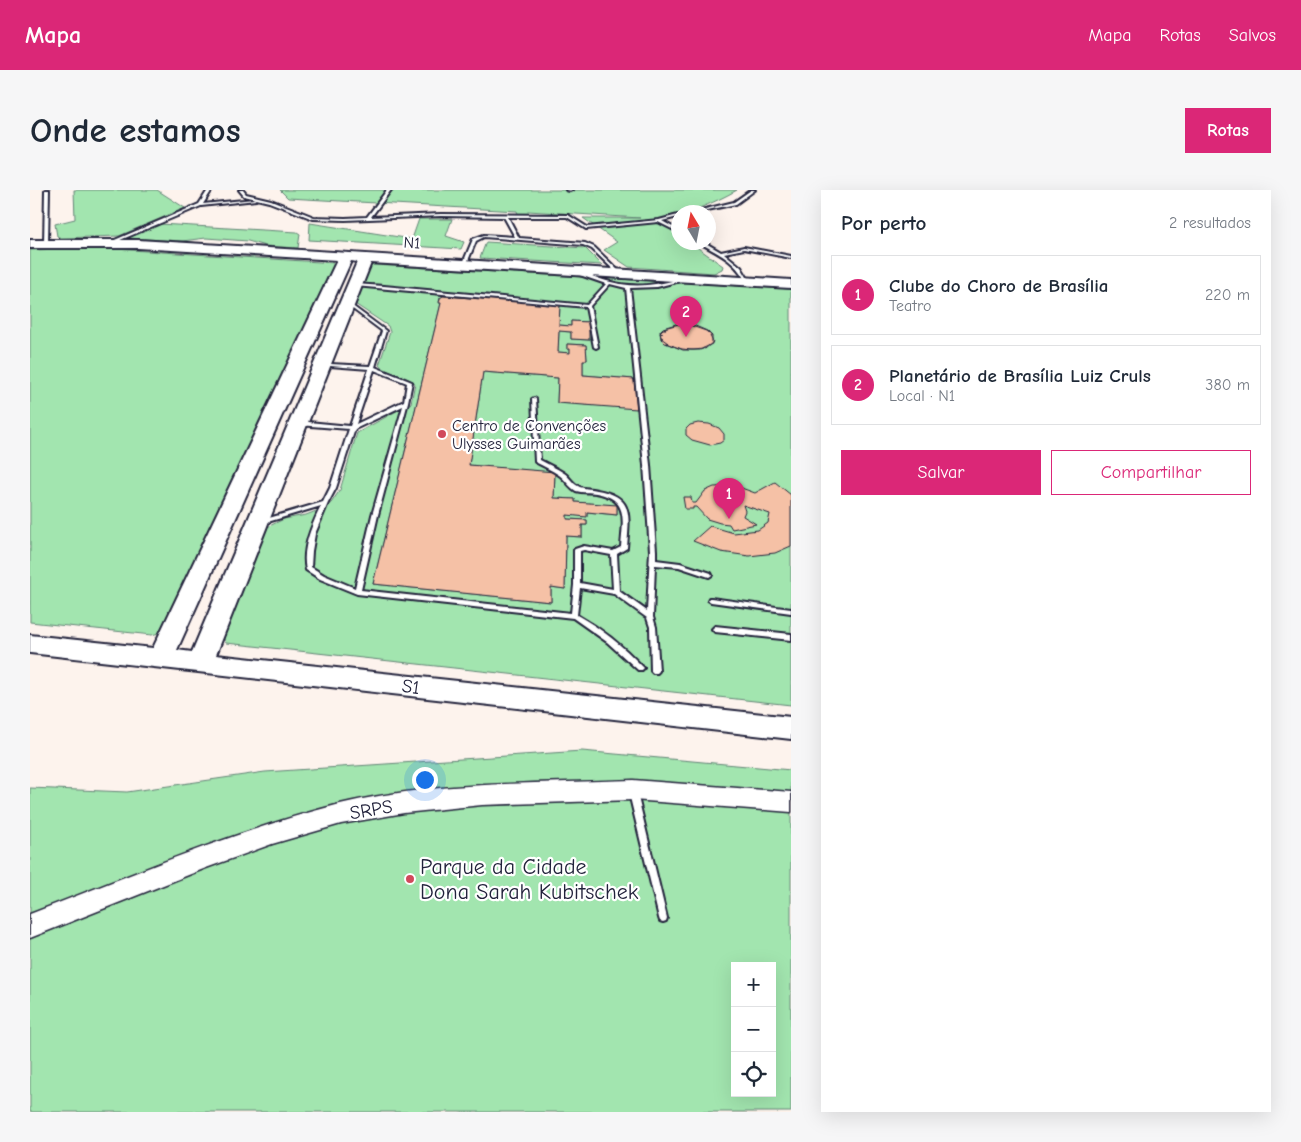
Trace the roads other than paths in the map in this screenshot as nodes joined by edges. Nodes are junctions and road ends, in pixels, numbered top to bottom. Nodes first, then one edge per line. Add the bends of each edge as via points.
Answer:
1 (48, 190) edge
2 (210, 190) edge
3 (241, 190) edge
4 (389, 190) edge
5 (753, 190) edge
6 (259, 200) junction
7 (200, 205) junction
8 (716, 207) edge
9 (506, 216) junction
10 (368, 218) junction
11 (671, 218) edge
12 (659, 221) junction
13 (671, 227) edge
14 (517, 238) junction
15 (112, 242) junction
16 (30, 244) edge
17 (46, 244) junction
18 (715, 250) edge
19 (720, 253) junction
20 (356, 256) junction
21 (791, 257) edge
22 (465, 264) junction
23 (692, 278) junction
24 (613, 279) junction
25 (748, 282) junction
26 (333, 283) junction
27 (791, 284) edge
28 (354, 285) junction
29 (628, 287) junction
30 (347, 303) junction
31 (588, 306) junction
32 (596, 347) dead end
33 (322, 367) junction
34 (373, 368) junction
35 (534, 399) dead end
36 (406, 402) junction
37 (298, 423) junction
38 (352, 428) junction
39 (325, 502) junction
40 (257, 523) junction
41 (614, 553) junction
42 (652, 562) junction
43 (199, 575) junction
44 (710, 575) dead end
45 (234, 578) junction
46 (577, 585) junction
47 (357, 592) junction
48 (616, 592) junction
49 (711, 600) dead end
50 (791, 611) edge
51 (574, 616) junction
52 (650, 617) junction
53 (715, 629) dead end
54 (791, 637) edge
55 (30, 644) edge
56 (162, 657) junction
57 (200, 661) junction
58 (640, 668) dead end
59 (655, 671) dead end
60 (791, 728) edge
61 (633, 790) junction
62 (791, 802) edge
63 (663, 918) dead end
64 (30, 926) edge

1 - 17 lane
2 - 7 lane
3 - 6 lane
4 - 10 lane
5 - 8 lane via 735,203
6 - 7 lane
6 - 10 lane via 313,218
7 - 15 lane
9 - 10 lane
9 - 12 lane via 568,216 586,228
9 - 14 lane
11 - 12 lane
12 - 13 lane
14 - 22 lane via 477,237
14 - 24 lane via 584,244 593,248
15 - 17 highway, N1
15 - 20 highway, N1
16 - 17 highway, N1
18 - 19 lane
19 - 21 lane via 744,248
19 - 25 lane via 743,270
20 - 22 highway, N1
20 - 26 highway
20 - 28 highway
22 - 24 highway, N1 via 570,270
23 - 24 highway, N1
23 - 25 highway, N1
23 - 29 lane via 648,287
24 - 29 lane
24 - 31 lane
25 - 27 highway, N1
26 - 28 highway
26 - 43 highway
28 - 30 highway
28 - 31 lane
29 - 42 lane via 647,465
30 - 33 highway
30 - 34 lane via 384,331
31 - 32 lane
33 - 34 lane
33 - 37 highway
34 - 36 lane via 410,382
34 - 38 lane
35 - 41 lane via 536,460 562,474 577,489 594,490 624,504 627,515 624,548
36 - 38 lane
36 - 47 lane
37 - 38 lane
37 - 40 highway
38 - 39 lane via 333,488
39 - 40 lane
39 - 47 lane via 310,539 308,568
40 - 45 highway
41 - 46 lane via 584,548 577,550
41 - 48 lane
42 - 44 lane via 680,565
42 - 52 lane
43 - 45 highway
43 - 56 highway
45 - 57 highway
46 - 48 lane
46 - 51 lane
47 - 51 lane
48 - 52 lane
49 - 50 lane
51 - 58 lane via 592,626
52 - 59 lane
53 - 54 lane
55 - 56 highway, S1
56 - 57 highway, S1
57 - 60 highway, S1
61 - 62 main road, SRPS
61 - 63 lane
61 - 64 main road, SRPS via 482,795 341,814 212,855

